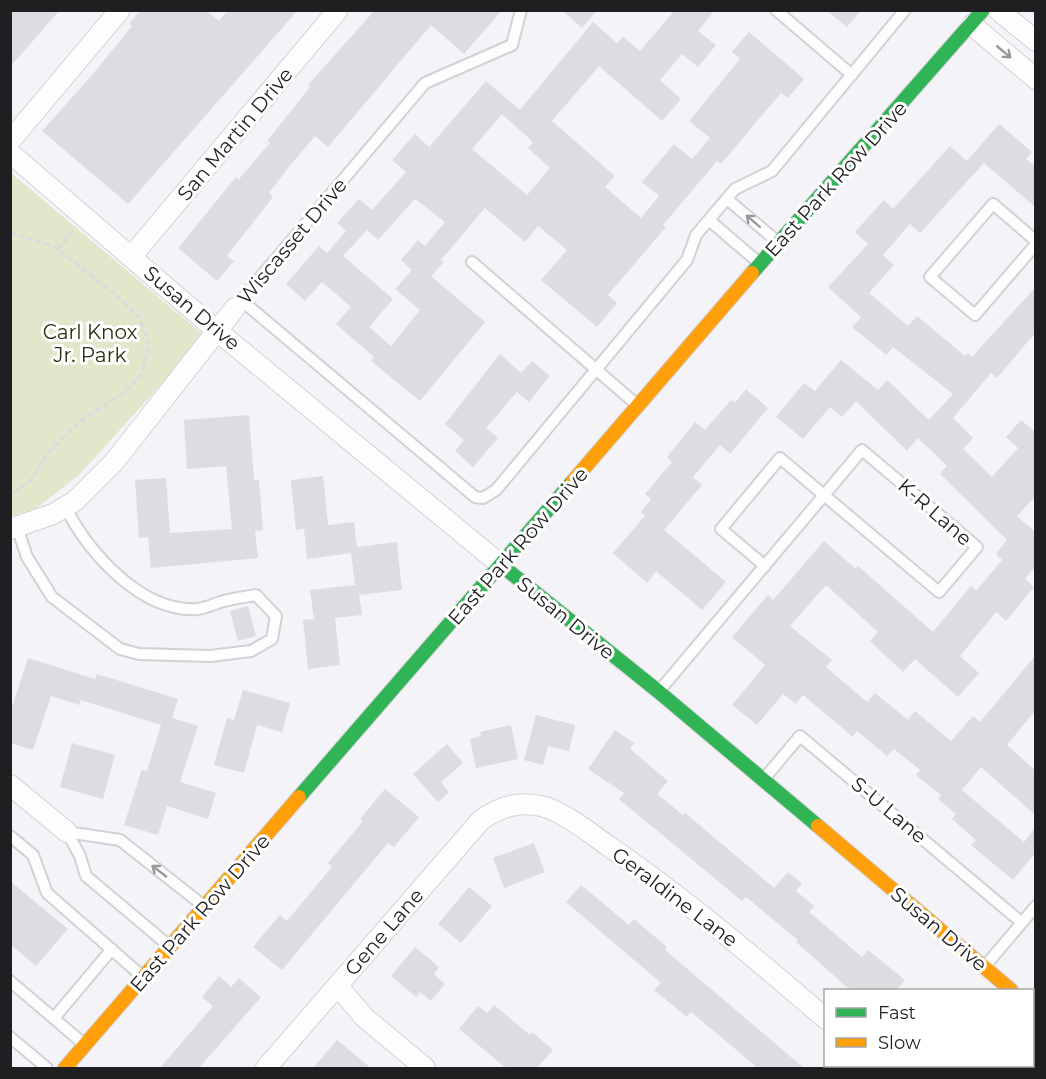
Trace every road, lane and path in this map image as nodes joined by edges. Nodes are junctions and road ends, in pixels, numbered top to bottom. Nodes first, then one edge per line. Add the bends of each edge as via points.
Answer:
1 (120, 10) edge
2 (338, 10) edge
3 (521, 10) edge
4 (776, 10) edge
5 (905, 10) edge
6 (998, 10) edge
7 (978, 18) edge
8 (1035, 41) edge
9 (852, 75) junction
10 (1035, 79) edge
11 (10, 141) edge
12 (10, 153) edge
13 (728, 199) junction
14 (85, 217) junction
15 (710, 220) junction
16 (10, 233) edge
17 (1035, 242) edge
18 (779, 243) junction
19 (58, 249) junction
20 (132, 257) junction
21 (472, 262) dead end
22 (760, 264) junction
23 (238, 304) junction
24 (216, 330) junction
25 (597, 370) junction
26 (639, 406) junction
27 (10, 495) edge
28 (824, 495) junction
29 (66, 506) junction
30 (14, 528) edge
31 (501, 565) junction
32 (765, 566) junction
33 (659, 692) junction
34 (763, 780) junction
35 (10, 785) edge
36 (510, 806) joint
37 (67, 832) junction
38 (10, 836) edge
39 (1035, 906) edge
40 (205, 907) junction
41 (1022, 922) junction
42 (170, 947) junction
43 (112, 949) junction
44 (984, 967) junction
45 (144, 977) junction
46 (10, 981) edge
47 (338, 986) junction
48 (1010, 989) edge
49 (54, 1018) junction
50 (824, 1018) edge
51 (11, 1037) edge
52 (85, 1045) junction
53 (47, 1068) edge
54 (65, 1068) edge
55 (266, 1068) edge
56 (425, 1068) edge

1 - 11 street
2 - 20 street, San Martin Drive
3 - 23 lane, Wiscasset Drive via 512,45 425,83
4 - 9 lane
5 - 9 lane
6 - 8 street
7 -> 10 street, East Park Row Drive
7 - 18 main road, East Park Row Drive
9 - 13 lane via 772,171 735,189
12 - 14 street, Susan Drive
13 - 15 lane
18 -> 13 lane
14 - 19 path
14 - 20 street, Susan Drive
15 - 22 lane
15 - 25 lane via 696,235 687,260
16 - 19 path
17 - 17 lane via 975,315 930,277 993,204
18 - 22 main road, East Park Row Drive
19 - 27 path via 139,317 149,343 142,374 121,395 80,422 46,455 31,480
20 - 24 street, Susan Drive
21 - 25 lane
22 - 26 main road, East Park Row Drive
23 - 24 street, Wiscasset Drive
23 - 25 lane via 475,497 483,498 496,490
24 - 29 street, Wiscasset Drive via 114,462
24 - 31 street, Susan Drive
25 - 26 lane
26 - 31 main road, East Park Row Drive
28 - 28 lane, K-R Lane via 939,592 977,547 862,450
28 - 32 lane, K-R Lane
28 - 32 lane via 780,458 721,529
29 - 30 street, Wiscasset Drive
29 - 30 lane via 75,526 123,582 160,603 198,609 256,595 276,616 272,639 251,651 210,656 139,654 120,649 52,597
31 - 33 main road, Susan Drive
31 - 40 main road, East Park Row Drive
32 - 33 lane, K-R Lane
33 - 34 main road, Susan Drive
34 - 41 lane, S-U Lane via 800,736
34 - 44 main road, Susan Drive
35 - 37 street
36 - 47 street, Gene Lane via 481,820
36 - 50 street, Geraldine Lane via 543,806 581,827 651,876
40 -> 37 lane via 120,840
37 - 42 lane via 86,876
38 - 43 lane via 33,855 47,893
39 - 41 lane
40 - 42 main road, East Park Row Drive
41 - 44 lane
42 - 45 main road, East Park Row Drive
43 - 45 lane
43 - 49 lane
44 - 48 main road, Susan Drive
45 - 52 main road, East Park Row Drive
46 - 49 lane
47 - 55 street, Gene Lane
47 - 56 street via 364,1017
49 - 52 lane
51 - 53 lane
52 - 54 main road, East Park Row Drive

